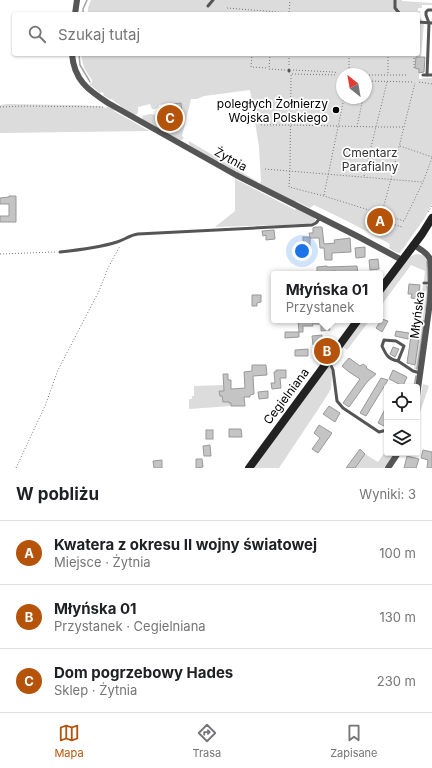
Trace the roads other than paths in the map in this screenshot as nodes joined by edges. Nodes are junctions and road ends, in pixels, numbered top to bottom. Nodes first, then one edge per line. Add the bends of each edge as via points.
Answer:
1 (77, 0) edge
2 (213, 0) edge
3 (394, 0) edge
4 (208, 6) dead end
5 (432, 10) edge
6 (75, 12) edge
7 (398, 12) edge
8 (420, 22) edge
9 (431, 23) edge
10 (72, 56) edge
11 (432, 59) edge
12 (428, 62) junction
13 (432, 75) edge
14 (320, 217) junction
15 (432, 218) edge
16 (414, 245) junction
17 (60, 252) road end
18 (402, 260) junction
19 (424, 283) dead end
20 (431, 283) edge
21 (383, 286) edge
22 (418, 321) dead end
23 (356, 323) edge
24 (428, 323) junction
25 (328, 360) junction
26 (398, 361) junction
27 (420, 373) junction
28 (419, 384) edge
29 (384, 431) edge
30 (396, 456) edge
31 (249, 468) edge
32 (388, 468) edge

1 - 6 street
2 - 4 lane
3 - 7 lane
5 - 9 lane via 426,12
8 - 9 lane
9 - 12 lane
10 - 14 street, Żytnia via 81,81 108,103 230,172
11 - 12 lane
12 - 13 lane via 425,75
14 - 17 lane via 312,225 138,234 101,247
14 - 18 street, Żytnia
15 - 16 street
16 - 18 street
16 - 20 street, Młyńska via 426,253 430,260
18 - 21 street
19 - 20 lane
20 - 24 street, Młyńska
22 - 24 lane
23 - 25 street, Cegielniana
24 - 27 street, Młyńska
25 - 29 lane via 333,370 337,401 343,408 379,432
25 - 31 street, Cegielniana
26 - 26 lane via 404,346 396,341 384,340 382,346 385,354
26 - 27 lane
27 - 28 street, Młyńska
30 - 32 street

